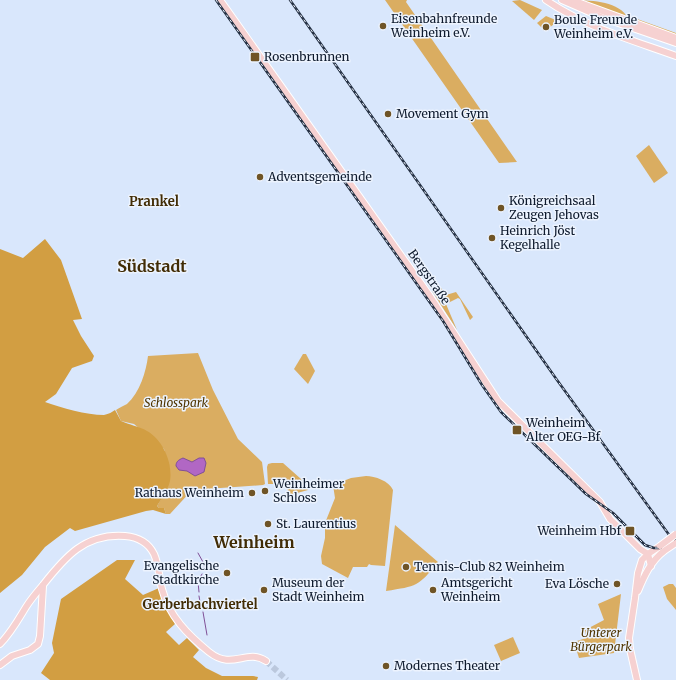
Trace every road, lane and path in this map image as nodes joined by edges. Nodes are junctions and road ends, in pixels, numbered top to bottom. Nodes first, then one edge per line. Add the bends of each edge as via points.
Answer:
1 (220, 0) edge
2 (546, 0) edge
3 (562, 0) edge
4 (572, 0) edge
5 (676, 38) edge
6 (676, 43) edge
7 (676, 56) edge
8 (676, 534) edge
9 (676, 543) edge
10 (662, 550) junction
11 (646, 557) junction
12 (650, 566) junction
13 (639, 583) junction
14 (42, 586) junction
15 (33, 598) junction
16 (42, 600) junction
17 (0, 644) edge
18 (266, 661) tunnel mouth
19 (0, 665) edge
20 (637, 680) edge

1 - 11 main road, Bergstraße via 432,299 494,396 598,500 610,519
2 - 7 main road via 598,27
3 - 6 main road
4 - 5 main road
8 - 10 main road, bridge
9 - 10 main road, bridge
10 - 11 main road
10 - 12 main road
11 - 12 main road
11 - 13 main road via 638,572
12 - 13 main road
13 - 20 main road via 629,638
14 - 15 main road
14 - 16 main road
14 - 18 main road via 64,558 89,542 114,536 137,538 152,549 163,592 184,629 210,652 225,660 252,657
15 - 16 main road
15 - 17 main road
16 - 19 main road via 38,644 30,650 12,656

